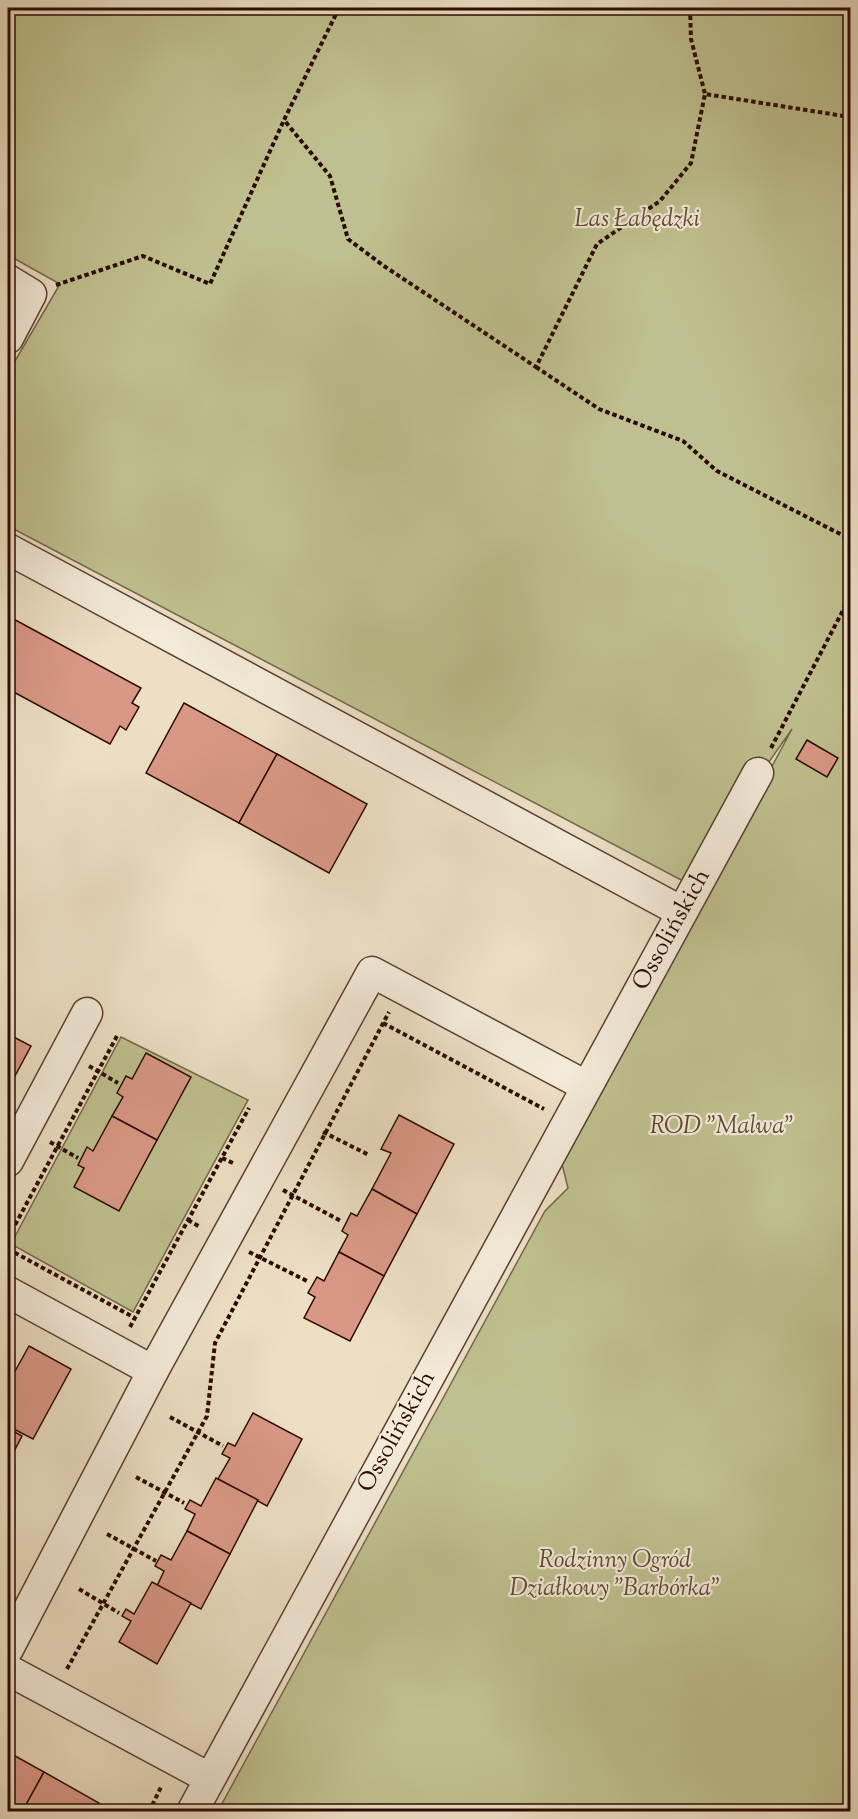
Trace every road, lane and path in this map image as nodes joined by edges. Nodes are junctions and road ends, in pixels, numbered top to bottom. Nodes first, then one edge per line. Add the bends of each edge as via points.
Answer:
1 (339, 8) edge
2 (690, 8) edge
3 (705, 94) junction
4 (850, 117) edge
5 (284, 120) junction
6 (19, 287) edge
7 (8, 338) edge
8 (536, 367) junction
9 (850, 539) edge
10 (8, 549) edge
11 (850, 597) edge
12 (758, 773) joint
13 (682, 912) junction
14 (391, 1009) dead end
15 (87, 1013) dead end
16 (383, 1023) junction
17 (117, 1036) dead end
18 (81, 1062) dead end
19 (98, 1071) junction
20 (118, 1083) dead end
21 (586, 1086) junction
22 (249, 1108) dead end
23 (567, 1121) junction
24 (317, 1129) dead end
25 (325, 1133) junction
26 (41, 1137) dead end
27 (57, 1146) junction
28 (369, 1155) dead end
29 (78, 1158) dead end
30 (8, 1161) edge
31 (276, 1187) dead end
32 (292, 1195) junction
33 (341, 1221) dead end
34 (8, 1238) edge
35 (8, 1249) edge
36 (243, 1250) dead end
37 (258, 1257) junction
38 (309, 1282) dead end
39 (8, 1292) edge
40 (135, 1318) junction
41 (126, 1333) dead end
42 (153, 1371) junction
43 (170, 1417) dead end
44 (198, 1431) junction
45 (223, 1446) dead end
46 (136, 1477) dead end
47 (164, 1492) junction
48 (184, 1503) dead end
49 (107, 1534) dead end
50 (133, 1548) junction
51 (156, 1561) dead end
52 (79, 1589) dead end
53 (103, 1603) junction
54 (119, 1613) dead end
55 (8, 1649) edge
56 (8, 1670) edge
57 (64, 1675) dead end
58 (209, 1778) junction
59 (192, 1812) edge

1 - 5 path
2 - 3 path via 691,39
3 - 4 path
3 - 8 path via 691,163 660,201 597,244
5 - 6 path via 210,284 143,256
5 - 8 path via 330,176 348,239
6 - 7 street
8 - 9 path via 599,409 683,441 717,471
10 - 13 street
11 - 12 path
12 - 13 street, Ossolińskich
13 - 21 street, Ossolińskich
14 - 16 path
15 - 30 street
16 - 23 path
16 - 25 path
17 - 19 path
18 - 19 path
19 - 20 path
19 - 27 path
21 - 23 street, Ossolińskich
21 - 42 street via 372,972
22 - 40 path
23 - 58 street, Ossolińskich
24 - 25 path
25 - 28 path
25 - 32 path
26 - 27 path
27 - 29 path
27 - 34 path
31 - 32 path
32 - 33 path
32 - 37 path
35 - 40 path
36 - 37 path
37 - 38 path
37 - 44 path via 215,1343 207,1416
39 - 42 street
40 - 41 path
42 - 55 street
43 - 44 path
44 - 45 path
44 - 47 path
46 - 47 path
47 - 48 path
47 - 50 path
49 - 50 path
50 - 51 path
50 - 53 path
52 - 53 path
53 - 54 path
53 - 57 path
56 - 58 street
58 - 59 street, Ossolińskich

